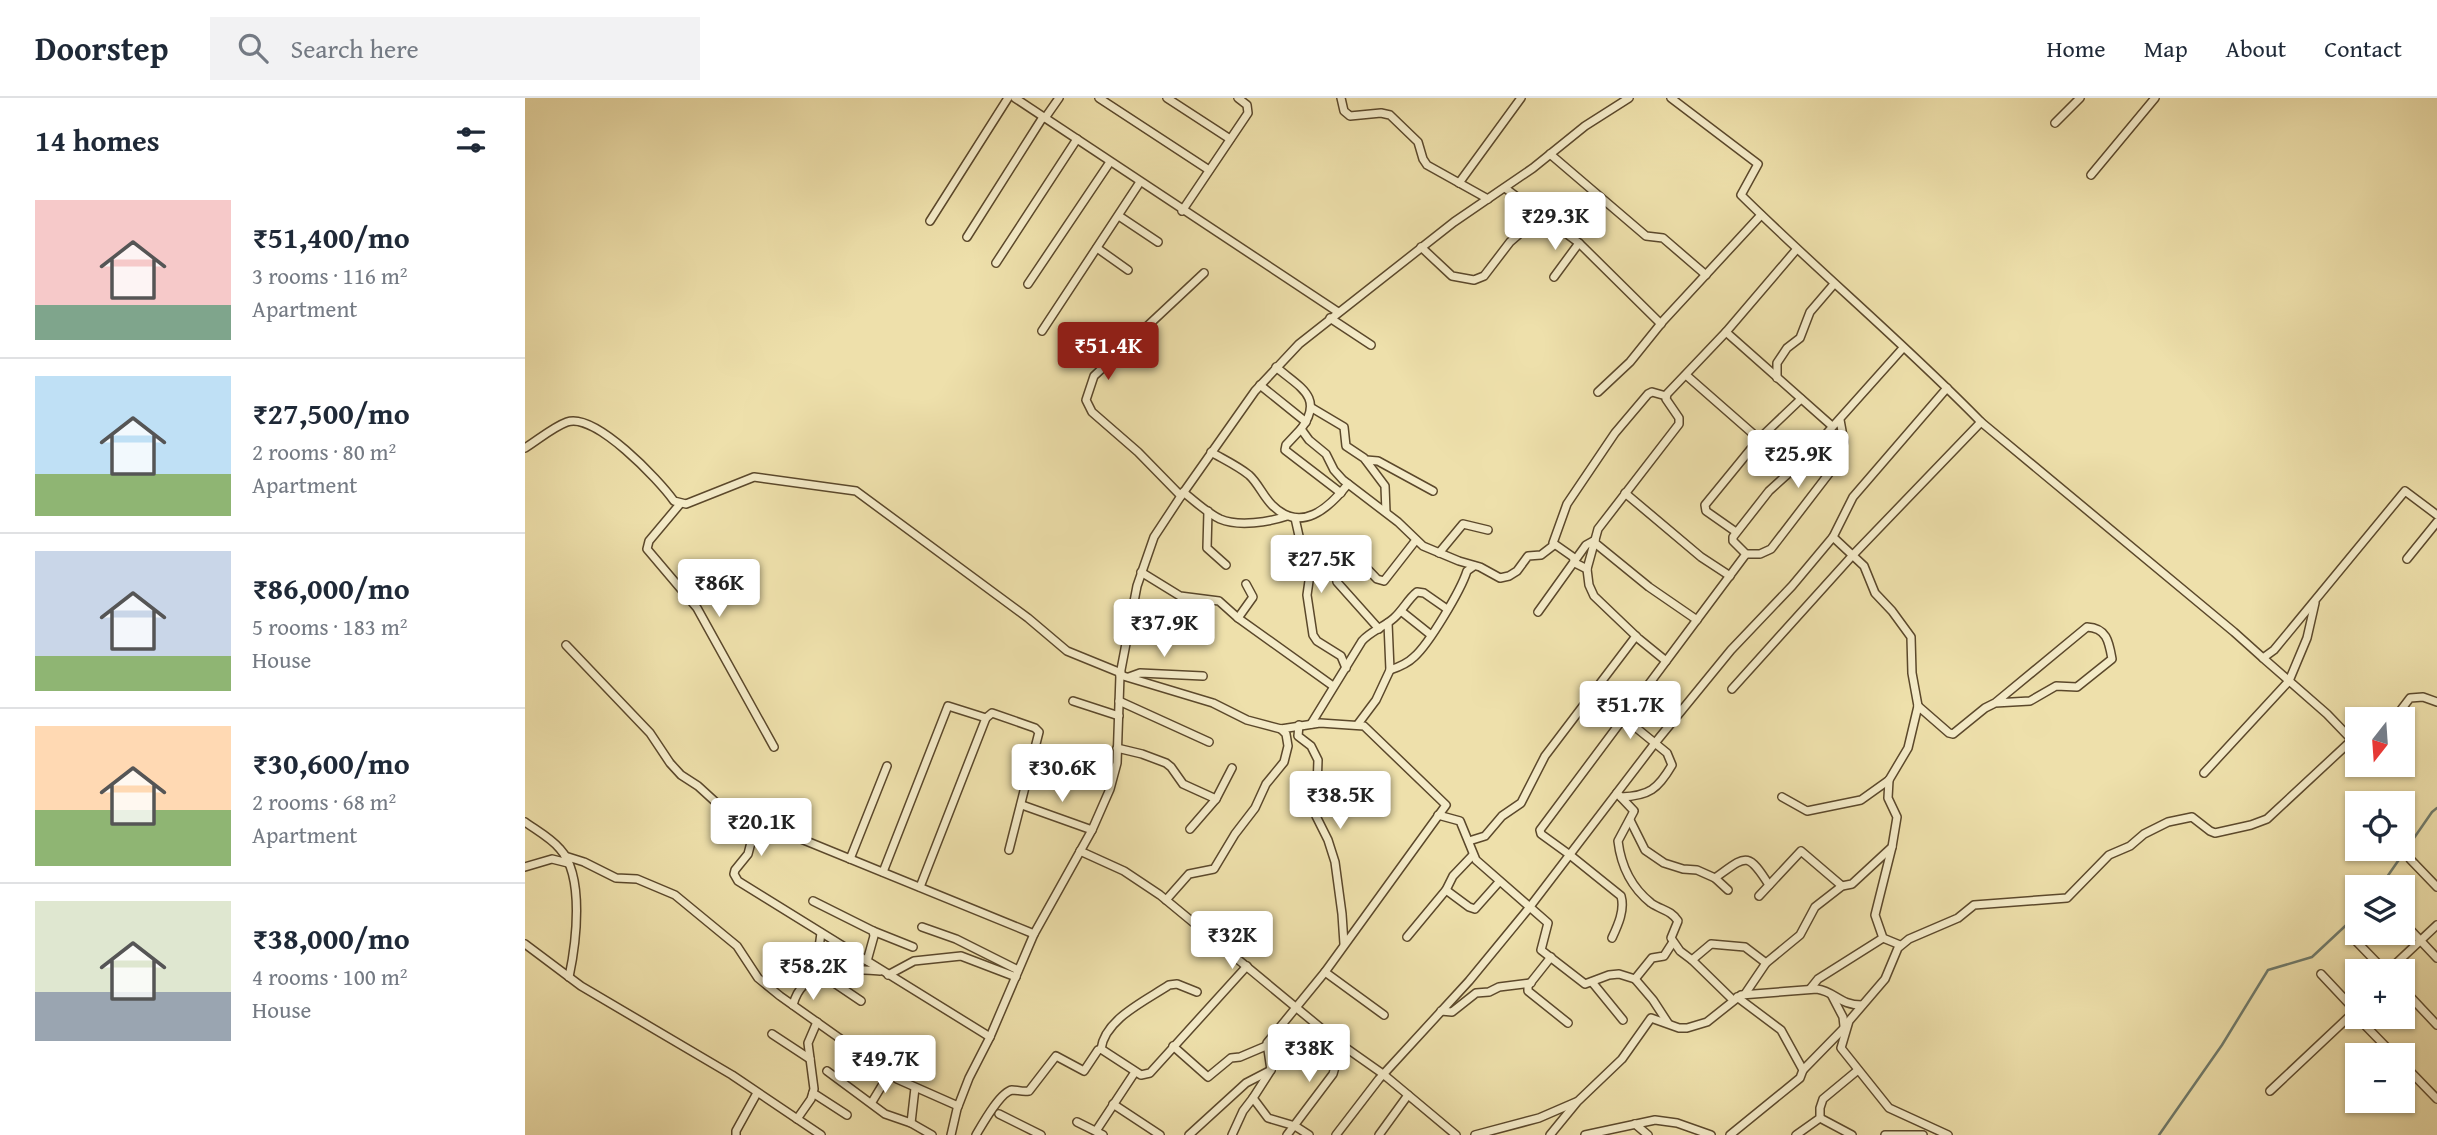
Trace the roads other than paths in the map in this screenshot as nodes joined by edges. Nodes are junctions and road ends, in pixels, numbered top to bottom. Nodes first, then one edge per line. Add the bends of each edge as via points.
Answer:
1 (1008, 98) edge
2 (1015, 98) edge
3 (1059, 98) edge
4 (1099, 98) edge
5 (1167, 98) edge
6 (1238, 98) edge
7 (1341, 98) edge
8 (1521, 98) edge
9 (1629, 98) edge
10 (1671, 98) edge
11 (2080, 98) edge
12 (2155, 98) edge
13 (1044, 118) junction
14 (2055, 123) dead end
15 (1077, 139) junction
16 (1230, 139) junction
17 (1550, 154) junction
18 (1110, 162) junction
19 (1209, 170) junction
20 (2091, 175) dead end
21 (1140, 182) junction
22 (1459, 183) junction
23 (1505, 188) junction
24 (1488, 199) junction
25 (1182, 211) junction
26 (1541, 215) junction
27 (1761, 215) junction
28 (1119, 216) junction
29 (930, 221) dead end
30 (967, 237) dead end
31 (1157, 242) dead end
32 (1579, 243) junction
33 (1421, 247) junction
34 (1097, 248) junction
35 (1796, 250) junction
36 (996, 263) dead end
37 (1128, 270) dead end
38 (1204, 273) dead end
39 (1706, 275) junction
40 (1554, 277) dead end
41 (1028, 284) dead end
42 (1834, 284) junction
43 (1338, 312) junction
44 (1330, 318) junction
45 (1661, 324) junction
46 (1042, 331) dead end
47 (1725, 332) junction
48 (1371, 345) dead end
49 (1903, 348) junction
50 (1276, 368) junction
51 (1686, 375) junction
52 (1776, 378) junction
53 (1260, 385) junction
54 (1947, 387) junction
55 (1598, 392) dead end
56 (1665, 396) junction
57 (1801, 399) junction
58 (1312, 408) junction
59 (1840, 421) junction
60 (1981, 422) junction
61 (1304, 425) junction
62 (1832, 426) junction
63 (1759, 439) junction
64 (525, 448) edge
65 (1211, 452) junction
66 (1366, 460) junction
67 (1348, 484) junction
68 (1433, 491) dead end
69 (1341, 493) junction
70 (1625, 493) junction
71 (1182, 494) junction
72 (680, 504) junction
73 (1208, 511) junction
74 (1386, 513) junction
75 (2437, 514) edge
76 (1291, 517) junction
77 (2437, 522) edge
78 (1488, 530) dead end
79 (1736, 532) junction
80 (1833, 537) junction
81 (1416, 540) junction
82 (1595, 542) junction
83 (1555, 545) junction
84 (1439, 553) junction
85 (1746, 554) junction
86 (1852, 556) junction
87 (2407, 559) dead end
88 (1575, 563) junction
89 (1226, 565) dead end
90 (1474, 566) junction
91 (1587, 569) junction
92 (1141, 572) junction
93 (1730, 576) junction
94 (1246, 584) dead end
95 (2316, 599) junction
96 (1447, 609) junction
97 (1402, 611) junction
98 (1538, 612) dead end
99 (1238, 618) junction
100 (1697, 620) junction
101 (1388, 623) junction
102 (1379, 628) junction
103 (1431, 635) junction
104 (1636, 636) junction
105 (566, 645) dead end
106 (2263, 658) junction
107 (1666, 661) junction
108 (1346, 668) junction
109 (1390, 670) junction
110 (1120, 674) junction
111 (1203, 676) dead end
112 (1129, 677) junction
113 (2289, 681) junction
114 (1333, 686) junction
115 (1732, 689) dead end
116 (1073, 701) dead end
117 (1119, 701) junction
118 (2437, 702) edge
119 (1994, 703) junction
120 (1918, 706) junction
121 (2403, 707) edge
122 (1119, 716) junction
123 (1623, 717) junction
124 (986, 718) junction
125 (1311, 724) junction
126 (1358, 724) junction
127 (1299, 725) junction
128 (1281, 729) junction
129 (2345, 731) edge
130 (1298, 736) junction
131 (1209, 742) dead end
132 (1655, 743) junction
133 (1288, 746) junction
134 (774, 747) dead end
135 (1117, 748) junction
136 (2345, 750) edge
137 (887, 766) dead end
138 (1232, 768) dead end
139 (2204, 773) dead end
140 (1889, 780) junction
141 (1619, 795) junction
142 (1782, 797) dead end
143 (1216, 799) junction
144 (1022, 805) junction
145 (1438, 814) junction
146 (1630, 820) junction
147 (525, 822) edge
148 (1190, 829) dead end
149 (1092, 830) junction
150 (754, 831) junction
151 (1469, 841) junction
152 (1892, 848) junction
153 (1009, 850) dead end
154 (1080, 851) junction
155 (1473, 855) junction
156 (1570, 855) junction
157 (566, 859) junction
158 (850, 859) junction
159 (2412, 861) edge
160 (525, 867) edge
161 (883, 872) junction
162 (1715, 878) junction
163 (1499, 882) junction
164 (1769, 886) junction
165 (1842, 886) junction
166 (920, 887) junction
167 (2437, 887) edge
168 (1446, 890) junction
169 (1728, 890) dead end
170 (1759, 896) dead end
171 (1166, 900) junction
172 (813, 901) dead end
173 (1529, 908) junction
174 (2437, 925) edge
175 (922, 927) dead end
176 (873, 931) junction
177 (821, 933) junction
178 (1034, 934) junction
179 (2415, 935) edge
180 (1407, 937) dead end
181 (1612, 938) dead end
182 (1882, 938) junction
183 (2420, 941) junction
184 (1673, 942) junction
185 (525, 944) edge
186 (1344, 945) junction
187 (1901, 945) junction
188 (2360, 945) edge
189 (912, 947) dead end
190 (1551, 957) junction
191 (2437, 958) edge
192 (2375, 959) edge
193 (2400, 959) edge
194 (1692, 960) junction
195 (867, 961) junction
196 (1766, 963) junction
197 (904, 966) junction
198 (1247, 966) junction
199 (1325, 972) junction
200 (885, 973) junction
201 (1017, 973) junction
202 (2321, 974) dead end
203 (818, 975) junction
204 (569, 977) junction
205 (1635, 979) junction
206 (1592, 982) junction
207 (1531, 983) junction
208 (904, 984) junction
209 (1810, 989) junction
210 (1198, 992) dead end
211 (796, 993) junction
212 (1832, 995) junction
213 (780, 996) junction
214 (1738, 997) junction
215 (2345, 998) edge
216 (861, 1001) dead end
217 (2415, 1001) edge
218 (1862, 1005) junction
219 (793, 1006) junction
220 (1295, 1007) junction
221 (1441, 1011) junction
222 (1384, 1016) dead end
223 (2345, 1016) edge
224 (1623, 1020) dead end
225 (817, 1022) junction
226 (1567, 1023) dead end
227 (1668, 1024) junction
228 (2437, 1024) edge
229 (1846, 1026) junction
230 (2372, 1029) edge
231 (1327, 1033) junction
232 (772, 1034) dead end
233 (990, 1037) junction
234 (2384, 1043) edge
235 (1173, 1046) junction
236 (1266, 1046) junction
237 (1101, 1049) junction
238 (810, 1059) junction
239 (1272, 1070) junction
240 (1803, 1070) junction
241 (1858, 1070) junction
242 (827, 1071) dead end
243 (1135, 1072) junction
244 (889, 1074) junction
245 (1383, 1074) junction
246 (2415, 1076) edge
247 (915, 1088) junction
248 (2270, 1091) dead end
249 (757, 1093) junction
250 (813, 1093) junction
251 (1408, 1096) junction
252 (1253, 1098) junction
253 (2437, 1099) edge
254 (872, 1102) junction
255 (1577, 1102) junction
256 (1113, 1104) junction
257 (958, 1106) junction
258 (999, 1114) dead end
259 (847, 1115) dead end
260 (1820, 1118) junction
261 (797, 1119) junction
262 (1077, 1122) dead end
263 (911, 1123) junction
264 (1635, 1124) junction
265 (1294, 1126) junction
266 (1099, 1133) edge
267 (1945, 1134) edge
268 (736, 1135) edge
269 (821, 1135) edge
270 (932, 1135) edge
271 (951, 1135) edge
272 (977, 1135) edge
273 (1041, 1135) edge
274 (1160, 1135) edge
275 (1189, 1135) edge
276 (1232, 1135) edge
277 (1287, 1135) edge
278 (1309, 1135) edge
279 (1336, 1135) edge
280 (1380, 1135) edge
281 (1456, 1135) edge
282 (1475, 1135) edge
283 (1550, 1135) edge
284 (1585, 1135) edge
285 (1648, 1135) edge
286 (1711, 1135) edge
287 (1730, 1135) edge
288 (1796, 1135) edge
289 (1852, 1135) edge
290 (1885, 1135) edge
291 (1924, 1135) edge

1 - 29 street
2 - 13 street
3 - 13 street
4 - 19 street
5 - 16 street
6 - 16 street via 1247,105 1248,113
7 - 22 street via 1350,116 1390,115 1418,142 1427,165
8 - 22 street
9 - 17 street
10 - 27 street via 1758,164 1741,195
11 - 14 street
12 - 20 street
13 - 15 street
13 - 30 street
15 - 18 street
15 - 36 street
16 - 19 street
17 - 23 street
17 - 39 street via 1646,236 1663,238
18 - 21 street
18 - 41 street
19 - 25 street
21 - 25 street
21 - 28 street
22 - 24 street
23 - 24 street
23 - 26 street
24 - 33 street
25 - 43 street
26 - 32 street
26 - 33 street via 1510,242 1485,276 1474,280 1453,276
27 - 35 street
27 - 39 street
28 - 31 street
28 - 34 street
32 - 40 street
32 - 45 street
33 - 43 street
34 - 37 street
34 - 46 street
35 - 42 street
35 - 47 street
38 - 71 street via 1094,376 1086,400 1092,412
39 - 45 street
42 - 49 street
42 - 52 street via 1809,312 1800,338 1777,362
43 - 44 street
44 - 48 street
44 - 50 street
45 - 55 street
47 - 51 street
47 - 52 street
49 - 54 street
49 - 59 street
50 - 53 street
50 - 58 street via 1308,394
51 - 56 street
51 - 63 street
52 - 57 street
53 - 61 street
53 - 65 street
54 - 60 street
54 - 80 street via 1853,497
56 - 70 street via 1679,424
56 - 83 street via 1650,393 1615,433 1565,506
57 - 62 street
57 - 63 street
58 - 61 street
58 - 66 street via 1341,424 1346,446
59 - 62 street
59 - 85 street via 1844,442 1835,465 1771,549
60 - 86 street
60 - 106 street
61 - 67 street via 1308,440 1326,454 1333,470
61 - 69 street via 1286,445 1286,452
62 - 79 street
63 - 79 street via 1704,508
64 - 72 street via 568,422 585,423 645,466
65 - 71 street
65 - 76 street via 1247,474 1270,504
66 - 68 street via 1378,461
66 - 74 street via 1385,486
67 - 69 street
67 - 74 street
69 - 76 street via 1319,512
70 - 82 street via 1598,528
70 - 93 street
71 - 73 street
71 - 92 street via 1154,537
72 - 110 street via 754,477 856,491 1067,651
72 - 134 street via 649,541 647,550 697,608
73 - 76 street via 1230,522
73 - 89 street via 1207,548
74 - 81 street
75 - 95 street via 2405,491
76 - 108 street via 1309,581 1313,635 1341,656
77 - 87 street
78 - 84 street via 1463,524
79 - 85 street via 1734,543
80 - 86 street
80 - 132 street
81 - 84 street
81 - 102 street via 1384,581 1354,555 1336,576
82 - 88 street via 1586,545
82 - 91 street
82 - 100 street
83 - 88 street
83 - 90 street via 1541,555 1528,556 1509,576 1500,578
84 - 90 street
85 - 93 street
86 - 115 street
86 - 120 street via 1864,566 1874,591 1911,636
88 - 91 street
88 - 98 street
90 - 96 street
91 - 104 street via 1594,596
92 - 99 street via 1180,596 1219,601
92 - 110 street
93 - 100 street
94 - 99 street via 1253,597
95 - 106 street
95 - 113 street via 2307,638
96 - 97 street via 1420,592
96 - 103 street
97 - 101 street
97 - 103 street
99 - 114 street
100 - 107 street
101 - 102 street
101 - 109 street
102 - 108 street via 1361,641
103 - 109 street via 1415,657
104 - 107 street
104 - 151 street via 1545,756 1521,803 1485,836
105 - 150 street via 650,733 681,775 747,821
106 - 113 street
107 - 123 street
108 - 114 street
109 - 126 street
110 - 112 street
110 - 117 street
111 - 112 street via 1140,673
112 - 128 street
113 - 129 street
113 - 139 street
114 - 125 street
116 - 122 street
117 - 122 street
117 - 131 street
118 - 121 street via 2410,698
119 - 119 street via 2087,626 2106,635 2112,659 2079,686 2056,686 2030,701
119 - 120 street via 1953,734
120 - 140 street via 1908,748
122 - 135 street
123 - 132 street
123 - 156 street via 1539,831
124 - 144 street via 992,713 1039,730
124 - 161 street via 948,706
124 - 166 street
125 - 126 street
125 - 127 street
126 - 145 street via 1446,805
127 - 128 street
127 - 130 street
128 - 133 street
130 - 133 street
130 - 186 street via 1311,746 1318,760 1317,816 1335,862
132 - 141 street
132 - 141 street via 1668,755 1671,766 1658,785 1644,795
133 - 171 street via 1284,762 1214,869 1189,874
135 - 143 street via 1166,763 1182,783
135 - 149 street via 1110,789
136 - 187 street via 2267,819 2215,833 2192,817 2170,821 2108,856 2067,898 1975,905
137 - 158 street
138 - 143 street
140 - 142 street via 1863,799 1809,811
140 - 152 street via 1888,798 1897,817
141 - 146 street via 1633,809
141 - 156 street
143 - 148 street
144 - 149 street
144 - 153 street
145 - 151 street via 1458,819
145 - 186 street
146 - 162 street via 1642,848 1662,862
146 - 184 street via 1618,841 1625,874 1652,903 1673,913 1678,921 1670,936
147 - 157 street
149 - 154 street
150 - 158 street via 789,834
150 - 177 street via 736,877
151 - 155 street
152 - 165 street via 1851,884
152 - 182 street via 1875,915
154 - 171 street via 1124,871
154 - 178 street
155 - 163 street
155 - 168 street
156 - 173 street
156 - 181 street via 1622,898 1620,921
157 - 160 street
157 - 204 street via 574,878 576,943
157 - 213 street via 675,895 737,946 758,978
158 - 161 street
159 - 167 street
161 - 166 street
162 - 164 street via 1746,859 1756,865
162 - 169 street
163 - 168 street via 1475,909
163 - 173 street
164 - 165 street via 1801,851
164 - 170 street
165 - 196 street via 1815,907 1800,935
166 - 178 street
168 - 180 street
171 - 198 street
172 - 176 street
173 - 190 street via 1548,923 1540,948
173 - 221 street
174 - 183 street
175 - 201 street via 955,939
176 - 189 street
176 - 195 street
177 - 195 street
177 - 203 street
178 - 201 street
179 - 183 street
182 - 187 street
182 - 209 street via 1818,979
183 - 191 street
183 - 193 street
184 - 194 street
184 - 205 street via 1664,956 1652,958
185 - 204 street
186 - 199 street
187 - 218 street via 1885,979
188 - 192 street
190 - 206 street via 1585,984
190 - 207 street
194 - 196 street via 1717,943 1745,947
194 - 214 street
195 - 200 street
196 - 214 street
197 - 200 street
197 - 201 street via 961,956
197 - 208 street
198 - 220 street
198 - 235 street
199 - 220 street
199 - 222 street
200 - 203 street via 849,969
200 - 208 street
201 - 233 street
202 - 215 street
203 - 211 street
203 - 216 street
204 - 249 street
205 - 206 street via 1617,974
205 - 227 street
206 - 224 street
207 - 221 street via 1476,993 1452,1012
207 - 226 street via 1529,993
208 - 233 street
209 - 212 street
209 - 214 street
210 - 237 street via 1169,985 1114,1023
211 - 213 street
211 - 219 street
212 - 218 street via 1847,1005
212 - 229 street
213 - 219 street
214 - 227 street via 1704,1024 1684,1029
214 - 240 street via 1781,1030
217 - 228 street
218 - 229 street
219 - 225 street
220 - 231 street
220 - 236 street
221 - 245 street
223 - 248 street
225 - 238 street via 808,1043
225 - 244 street
227 - 255 street via 1649,1020 1622,1059
229 - 240 street
229 - 241 street via 1841,1048
230 - 234 street
231 - 245 street
231 - 265 street via 1333,1074
232 - 238 street
233 - 257 street
235 - 236 street via 1207,1077 1230,1059
235 - 243 street via 1150,1073
236 - 239 street
237 - 243 street
237 - 272 street via 1084,1071 1059,1056 1052,1058 1028,1091 1005,1094
238 - 250 street
239 - 252 street
239 - 275 street via 1246,1083
240 - 287 street via 1800,1078
241 - 260 street via 1823,1099
241 - 267 street via 1891,1109
242 - 254 street
243 - 256 street
244 - 247 street
244 - 254 street
245 - 251 street
245 - 279 street
246 - 253 street
247 - 257 street
247 - 263 street
249 - 261 street
249 - 268 street
250 - 259 street
250 - 261 street
251 - 280 street
251 - 281 street
252 - 265 street via 1268,1118
252 - 276 street
254 - 263 street via 885,1114
255 - 282 street via 1539,1118
255 - 283 street
256 - 266 street
256 - 274 street
257 - 271 street
258 - 273 street
260 - 288 street
260 - 289 street
261 - 269 street
262 - 266 street
263 - 270 street
264 - 284 street
264 - 285 street
264 - 286 street via 1663,1120
265 - 277 street
265 - 278 street
267 - 291 street
290 - 291 street

